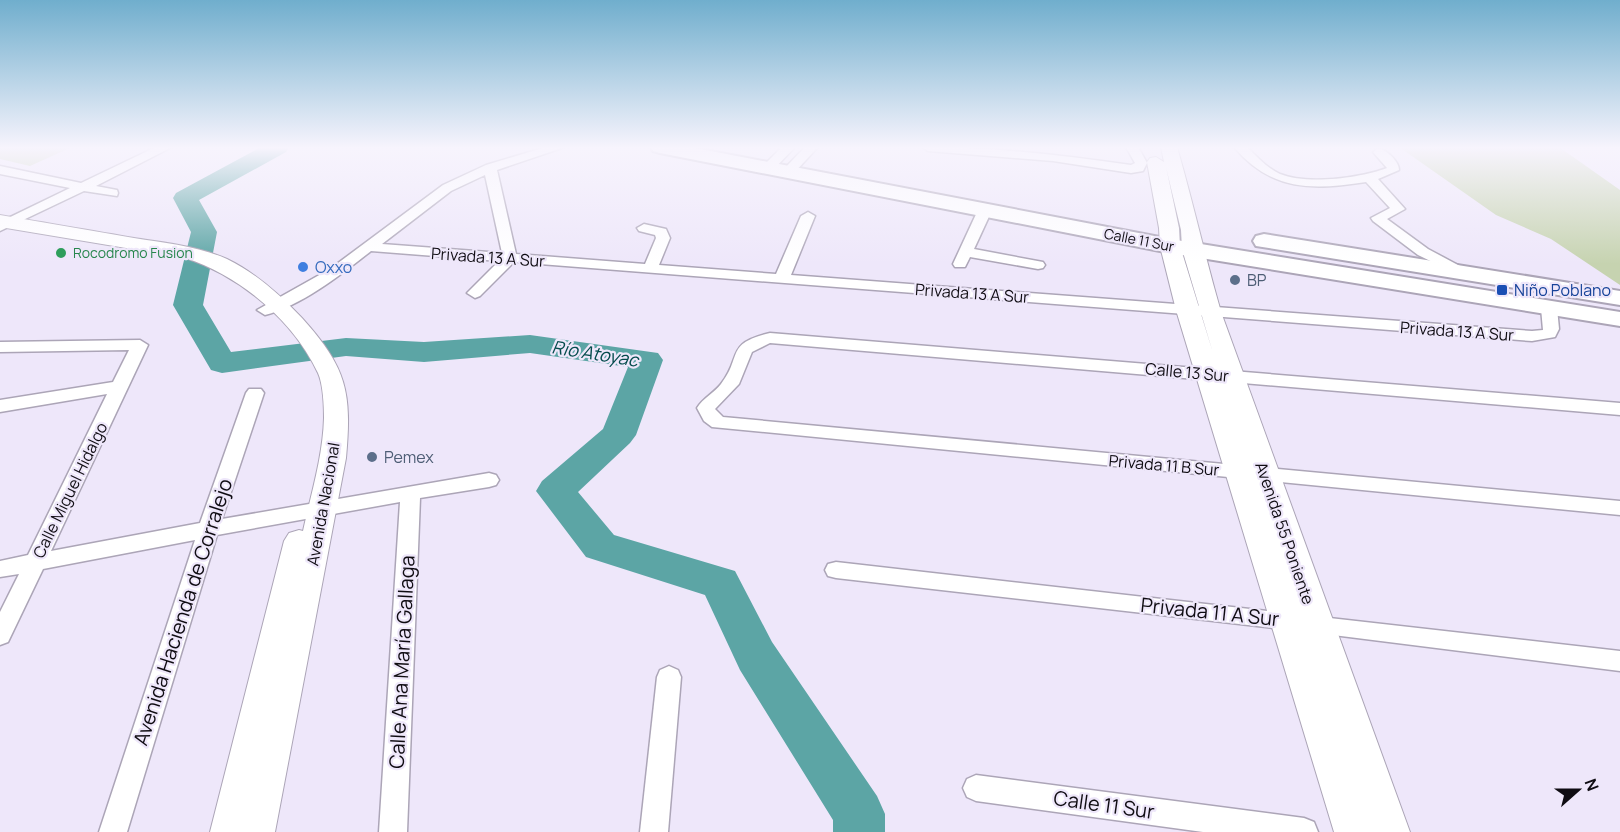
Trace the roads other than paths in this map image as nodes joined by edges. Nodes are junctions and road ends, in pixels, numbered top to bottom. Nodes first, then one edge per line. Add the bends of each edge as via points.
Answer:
1 (71, 186) edge
2 (86, 186) edge
3 (452, 186) edge
4 (494, 186) edge
5 (893, 186) edge
6 (923, 186) edge
7 (1166, 186) edge
8 (1174, 186) edge
9 (1377, 186) edge
10 (81, 188) junction
11 (112, 193) dead end
12 (985, 210) junction
13 (808, 216) dead end
14 (1378, 218) junction
15 (2, 225) edge
16 (644, 228) dead end
17 (1181, 238) junction
18 (369, 248) junction
19 (510, 258) junction
20 (1038, 265) dead end
21 (1426, 266) junction
22 (650, 268) junction
23 (1464, 272) junction
24 (782, 278) junction
25 (475, 294) dead end
26 (1620, 298) edge
27 (271, 307) junction
28 (1549, 308) junction
29 (1198, 311) junction
30 (1620, 319) edge
31 (0, 347) edge
32 (1219, 374) junction
33 (120, 387) junction
34 (255, 393) dead end
35 (0, 406) edge
36 (1620, 409) edge
37 (710, 417) joint
38 (1252, 473) junction
39 (489, 480) dead end
40 (410, 493) junction
41 (316, 508) junction
42 (1620, 508) edge
43 (208, 530) junction
44 (35, 562) junction
45 (0, 569) edge
46 (836, 570) dead end
47 (1286, 620) junction
48 (1317, 624) junction
49 (0, 635) edge
50 (1620, 661) edge
51 (669, 677) dead end
52 (975, 788) dead end
53 (113, 832) edge
54 (230, 832) edge
55 (255, 832) edge
56 (393, 832) edge
57 (654, 832) edge
58 (1304, 832) edge
59 (1354, 832) edge
60 (1390, 832) edge

1 - 10 street
2 - 10 street
3 - 18 street
4 - 19 street
5 - 12 main road, Calle 11 Sur
6 - 17 main road, Calle 11 Sur
7 - 17 main road
8 - 17 main road
9 - 14 street via 1398,208
10 - 11 street
10 - 15 street
12 - 17 main road, Calle 11 Sur
12 - 20 street via 963,258
13 - 24 street
14 - 21 street via 1379,226
14 - 23 street via 1423,252
15 - 27 main road, Avenida Nacional via 186,256 237,279
16 - 22 street via 661,232 663,238
17 - 21 main road, Calle 11 Sur
17 - 28 main road, Calle 11 Sur
17 - 29 main road, Avenida 55 Poniente
18 - 19 street, Privada 13 A Sur
18 - 27 street via 314,285
19 - 22 street, Privada 13 A Sur
19 - 25 street
21 - 23 main road, Calle 11 Sur
22 - 24 street, Privada 13 A Sur
23 - 26 main road, Calle 11 Sur
24 - 29 street, Privada 13 A Sur
27 - 41 main road, Avenida Nacional via 325,378
28 - 29 street, Privada 13 A Sur via 1549,334 1532,336
28 - 30 main road, Calle 11 Sur
29 - 32 main road, Avenida 55 Poniente
31 - 33 street, Calle Miguel Hidalgo via 140,345
32 - 36 street, Calle 13 Sur
32 - 37 street, Calle 13 Sur via 770,338 753,341 744,348 728,387 706,408
32 - 38 main road, Avenida 55 Poniente
33 - 35 street
33 - 44 street, Calle Miguel Hidalgo
34 - 43 street, Avenida Hacienda de Corralejo
37 - 38 street, Privada 11 B Sur via 718,423
38 - 42 street, Privada 11 B Sur
38 - 47 main road, Avenida 55 Poniente
38 - 48 main road, Avenida 55 Poniente
39 - 40 street
40 - 41 street
40 - 56 street, Calle Ana María Gallaga
41 - 43 street
41 - 54 main road, Avenida Nacional
41 - 55 main road, Avenida Nacional
43 - 44 street
43 - 53 street, Avenida Hacienda de Corralejo
44 - 45 street
44 - 49 street, Calle Miguel Hidalgo
46 - 47 street, Privada 11 A Sur
47 - 48 street, Privada 11 A Sur
47 - 59 main road, Avenida 55 Poniente
48 - 50 street, Privada 11 A Sur
48 - 60 main road, Avenida 55 Poniente
51 - 57 street
52 - 58 street, Calle 11 Sur

